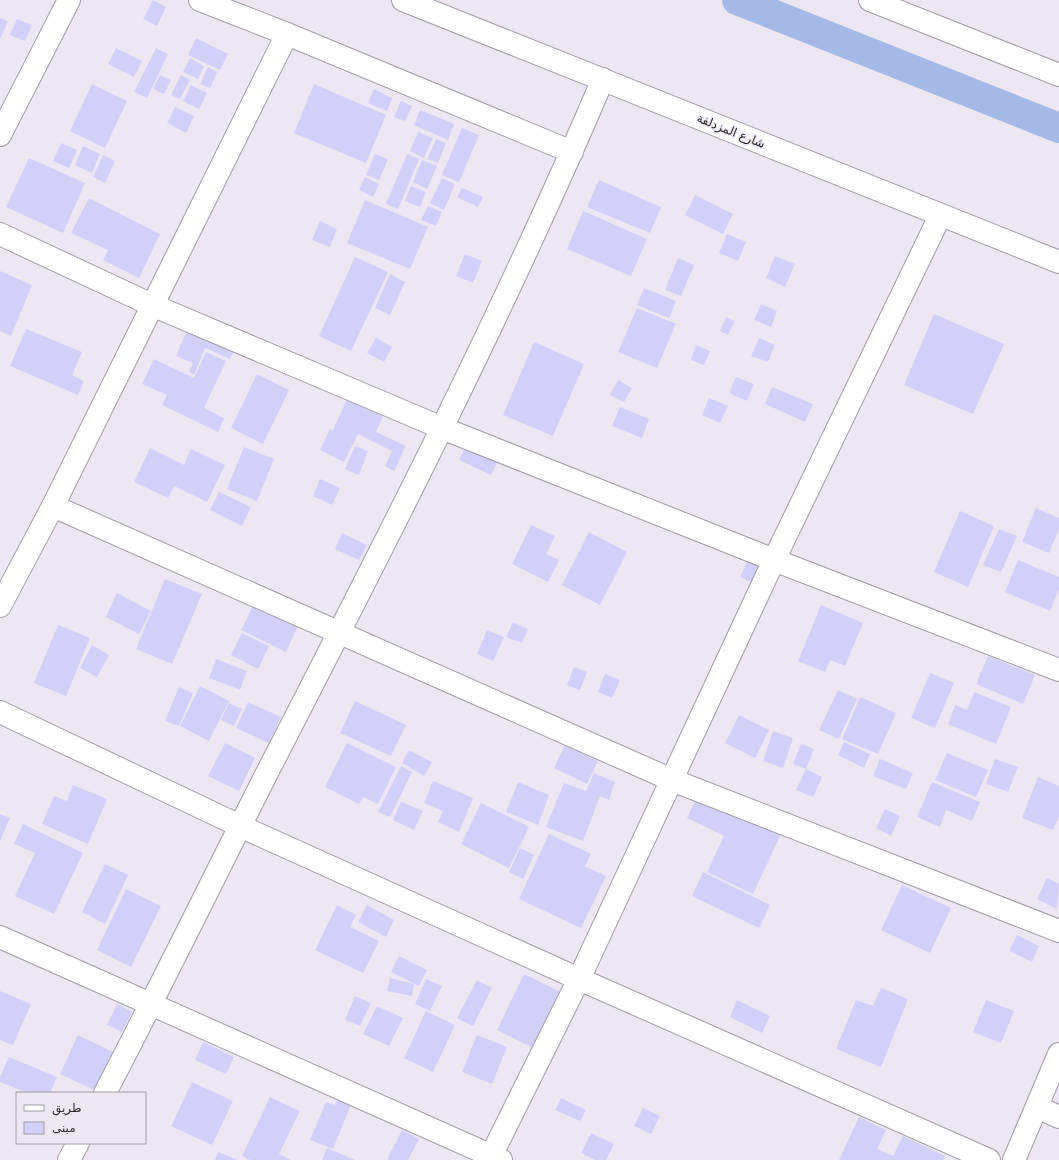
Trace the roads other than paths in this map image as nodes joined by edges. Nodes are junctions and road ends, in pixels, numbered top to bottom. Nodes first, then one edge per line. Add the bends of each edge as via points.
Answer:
1 (69, 0) edge
2 (200, 0) edge
3 (403, 0) edge
4 (870, 0) edge
5 (288, 34) junction
6 (1059, 75) edge
7 (603, 79) junction
8 (0, 135) edge
9 (572, 152) junction
10 (940, 216) junction
11 (0, 234) edge
12 (1059, 262) edge
13 (152, 305) junction
14 (442, 428) junction
15 (53, 506) junction
16 (774, 560) junction
17 (0, 606) edge
18 (339, 633) junction
19 (1059, 670) edge
20 (0, 712) edge
21 (672, 780) junction
22 (240, 826) junction
23 (1059, 931) edge
24 (0, 937) edge
25 (579, 979) junction
26 (151, 1005) junction
27 (1059, 1054) edge
28 (106, 1092) edge
29 (1037, 1107) junction
30 (1059, 1117) edge
31 (77, 1144) edge
32 (494, 1159) edge
33 (69, 1160) edge
34 (989, 1160) edge
35 (1014, 1160) edge

1 - 8 street
2 - 5 street
3 - 7 street, شارع المزدلفة
4 - 6 street
5 - 9 street
5 - 13 street
7 - 9 street
7 - 10 street, شارع المزدلفة
9 - 14 street
10 - 12 street, شارع المزدلفة
10 - 16 street
11 - 13 street
13 - 14 street
13 - 15 street
14 - 16 street
14 - 18 street
15 - 17 street
15 - 18 street
16 - 19 street
16 - 21 street
18 - 21 street
18 - 22 street
20 - 22 street
21 - 23 street
21 - 25 street
22 - 25 street
22 - 26 street
24 - 26 street
25 - 32 street
25 - 34 street
26 - 28 street
26 - 32 street
27 - 29 street
29 - 30 street
29 - 35 street
31 - 33 street

